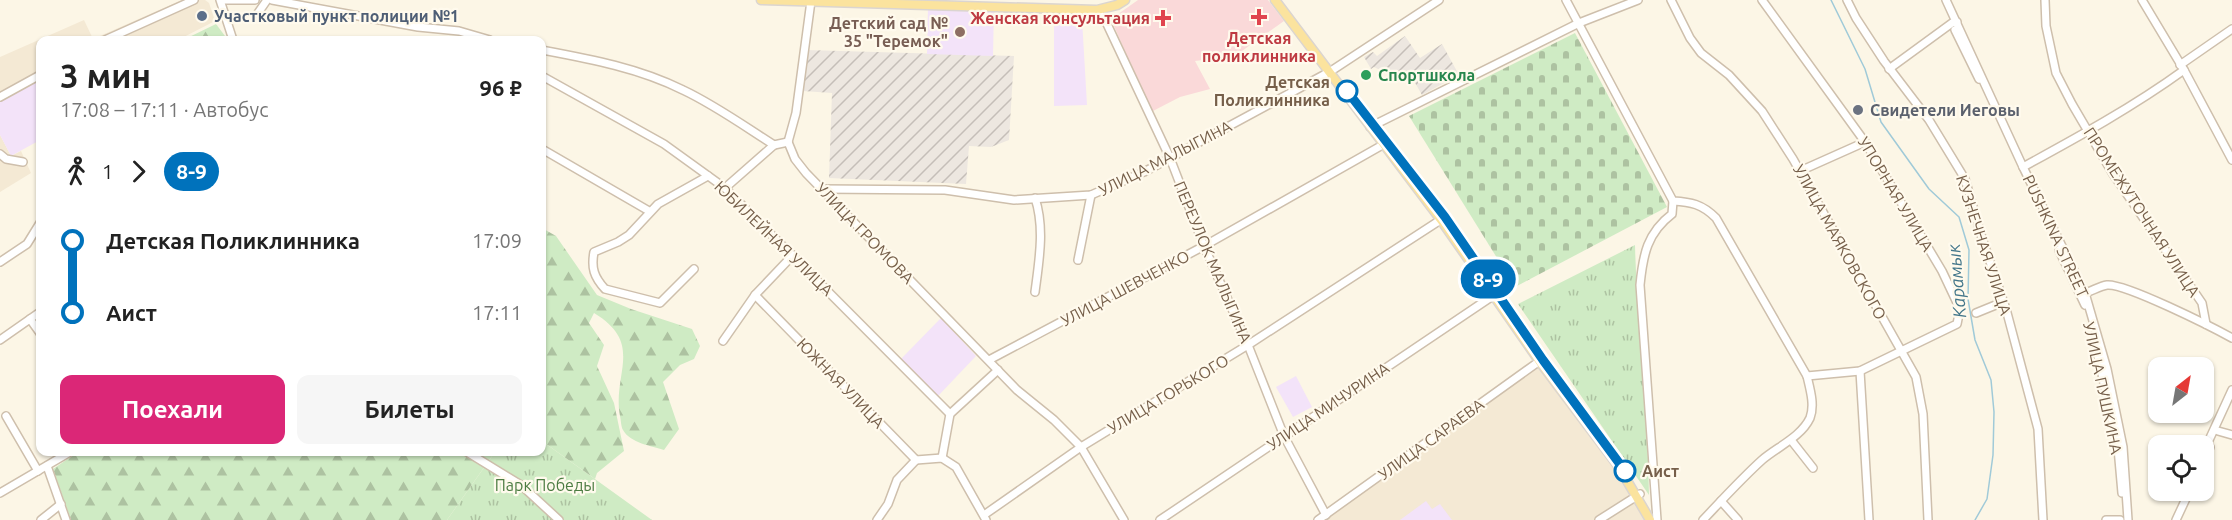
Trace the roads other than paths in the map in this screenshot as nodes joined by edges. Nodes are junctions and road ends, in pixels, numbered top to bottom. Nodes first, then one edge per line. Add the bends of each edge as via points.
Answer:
1 (194, 0) edge
2 (220, 0) edge
3 (255, 0) edge
4 (267, 0) edge
5 (272, 0) edge
6 (761, 0) edge
7 (781, 0) edge
8 (799, 0) edge
9 (1122, 0) edge
10 (1277, 0) edge
11 (1439, 0) edge
12 (1566, 0) edge
13 (1671, 0) edge
14 (1762, 0) edge
15 (1847, 0) edge
16 (1944, 0) edge
17 (2045, 0) edge
18 (2142, 0) edge
19 (1634, 1) edge
20 (811, 2) edge
21 (901, 2) edge
22 (1035, 5) edge
23 (1097, 10) junction
24 (258, 13) dead end
25 (1579, 23) junction
26 (1954, 23) junction
27 (2232, 29) edge
28 (459, 31) junction
29 (114, 36) edge
30 (232, 36) edge
31 (469, 36) edge
32 (476, 36) edge
33 (546, 51) edge
34 (2182, 67) junction
35 (1889, 69) junction
36 (1330, 71) junction
37 (36, 77) edge
38 (546, 78) edge
39 (0, 97) edge
40 (1371, 127) junction
41 (2088, 132) junction
42 (788, 142) junction
43 (1865, 142) junction
44 (1384, 143) junction
45 (774, 145) junction
46 (546, 151) edge
47 (0, 154) edge
48 (1170, 158) junction
49 (2232, 160) edge
50 (23, 162) dead end
51 (2023, 166) junction
52 (1800, 171) junction
53 (708, 176) junction
54 (725, 188) junction
55 (822, 189) junction
56 (1091, 195) junction
57 (1035, 198) junction
58 (1673, 201) junction
59 (650, 211) junction
60 (1443, 218) junction
61 (36, 229) edge
62 (1204, 246) junction
63 (793, 255) junction
64 (1078, 260) dead end
65 (0, 262) edge
66 (694, 269) dead end
67 (1035, 292) dead end
68 (1496, 293) junction
69 (2085, 293) junction
70 (755, 295) junction
71 (2004, 302) junction
72 (1976, 313) dead end
73 (36, 315) edge
74 (30, 319) junction
75 (2206, 324) junction
76 (36, 327) edge
77 (2232, 338) edge
78 (0, 340) edge
79 (723, 341) dead end
80 (1248, 345) junction
81 (1900, 350) junction
82 (989, 360) junction
83 (1541, 360) junction
84 (998, 370) junction
85 (1860, 371) junction
86 (1807, 376) junction
87 (2232, 390) edge
88 (2232, 401) edge
89 (950, 414) junction
90 (6, 416) dead end
91 (2218, 432) junction
92 (2211, 435) edge
93 (2232, 435) edge
94 (1284, 436) junction
95 (1791, 440) junction
96 (2214, 440) edge
97 (1082, 447) junction
98 (63, 456) edge
99 (474, 456) edge
100 (942, 458) junction
101 (916, 460) junction
102 (47, 466) junction
103 (1813, 468) dead end
104 (38, 471) junction
105 (0, 493) edge
106 (1638, 495) junction
107 (1721, 501) junction
108 (2183, 501) edge
109 (61, 504) junction
110 (1326, 515) junction
111 (985, 518) edge
112 (41, 520) edge
113 (66, 520) edge
114 (559, 520) edge
115 (877, 520) edge
116 (1124, 520) edge
117 (1160, 520) edge
118 (1318, 520) edge
119 (1599, 520) edge
120 (1654, 520) edge
121 (1703, 520) edge
122 (1738, 520) edge
123 (1869, 520) edge
124 (1928, 520) edge
125 (2043, 520) edge
126 (2106, 520) edge
127 (2124, 520) edge
128 (2174, 520) edge

1 - 29 street
2 - 3 street
2 - 30 street
4 - 24 street
5 - 28 street
6 - 7 main road
7 - 20 main road
8 - 20 main road
9 - 22 main road via 1097,8
9 - 23 main road
10 - 36 main road
11 - 36 street, УЛИЦА МАЛЫГИНА
12 - 25 street
13 - 52 street, УЛИЦА МАЯКОВСКОГО via 1701,53 1729,75 1762,111
14 - 43 street, УПОРНАЯ УЛИЦА
15 - 35 street, КУЗНЕЧНАЯ УЛИЦА
16 - 26 street, УЛИЦА ПУШКИНА
17 - 41 street, ПРОМЕЖУТОЧНАЯ УЛИЦА via 2056,74
18 - 34 street
19 - 25 street
20 - 21 main road
20 - 42 street via 796,113
21 - 22 main road
22 - 23 main road
23 - 48 street, ПЕРЕУЛОК МАЛЫГИНА
25 - 40 street
25 - 58 street
26 - 35 street
26 - 51 street, PUSHKINA STREET
26 - 127 street, УЛИЦА ПУШКИНА via 2085,306 2118,448
27 - 34 street
28 - 31 street
28 - 32 street
33 - 45 street via 606,62 682,89
34 - 41 street via 2150,94
34 - 49 street
35 - 71 street, КУЗНЕЧНАЯ УЛИЦА via 1929,120 1965,179
36 - 40 main road
36 - 48 street, УЛИЦА МАЛЫГИНА
37 - 39 street
38 - 53 street, ЮБИЛЕЙНАЯ УЛИЦА via 664,144
40 - 44 main road
41 - 51 street
41 - 75 street, ПРОМЕЖУТОЧНАЯ УЛИЦА via 2202,303
42 - 45 street
42 - 55 street, УЛИЦА ГРОМОВА via 795,159
43 - 52 street
43 - 81 street, УПОРНАЯ УЛИЦА via 1942,271 1960,309 1957,324
44 - 60 main road
44 - 62 street, УЛИЦА ШЕВЧЕНКО
45 - 54 street
46 - 59 street
47 - 50 street
48 - 56 street, УЛИЦА МАЛЫГИНА
48 - 62 street, ПЕРЕУЛОК МАЛЫГИНА
51 - 69 street, PUSHKINA STREET
52 - 81 street, УЛИЦА МАЯКОВСКОГО
53 - 54 street, ЮБИЛЕЙНАЯ УЛИЦА
53 - 59 street
54 - 63 street, ЮБИЛЕЙНАЯ УЛИЦА
55 - 57 street, УЛИЦА МАЛЫГИНА via 945,190 1014,200
55 - 82 street, УЛИЦА ГРОМОВА
56 - 57 street, УЛИЦА МАЛЫГИНА
56 - 64 street
57 - 67 street via 1041,215
58 - 86 street via 1705,207 1716,218
58 - 120 street via 1671,214 1644,253 1640,285
59 - 66 street via 629,235 594,252 593,273 597,281 605,289 660,303
60 - 68 main road
60 - 80 street, УЛИЦА ГОРЬКОГО
61 - 65 street via 27,244
62 - 80 street, ПЕРЕУЛОК МАЛЫГИНА
62 - 82 street, УЛИЦА ШЕВЧЕНКО
63 - 70 street
63 - 89 street, ЮБИЛЕЙНАЯ УЛИЦА
68 - 83 main road
68 - 94 street, УЛИЦА МИЧУРИНА
69 - 75 street via 2108,285 2125,289
69 - 127 street, PUSHKINA STREET via 2124,447
70 - 79 street
70 - 101 street, ЮЖНАЯ УЛИЦА
71 - 72 street
71 - 125 street, КУЗНЕЧНАЯ УЛИЦА via 2038,429
73 - 74 street
74 - 76 street
74 - 78 street
75 - 77 street
80 - 94 street, ПЕРЕУЛОК МАЛЫГИНА
80 - 97 street, УЛИЦА ГОРЬКОГО
81 - 85 street, УПОРНАЯ УЛИЦА
81 - 124 street, УЛИЦА МАЯКОВСКОГО via 1916,377 1923,414
82 - 84 street, УЛИЦА ГРОМОВА
83 - 106 main road
83 - 106 main road via 1625,471
83 - 110 street, УЛИЦА САРАЕВА
84 - 89 street
84 - 97 street, УЛИЦА ГРОМОВА
85 - 86 street, УПОРНАЯ УЛИЦА
85 - 123 street
86 - 95 street via 1812,400 1810,417
87 - 92 street
88 - 91 street
89 - 100 street
90 - 104 street
91 - 93 street
91 - 96 street
94 - 110 street, ПЕРЕУЛОК МАЛЫГИНА
94 - 117 street, УЛИЦА МИЧУРИНА
95 - 103 street
95 - 107 street via 1761,460
97 - 111 street, УЛИЦА ГОРЬКОГО
97 - 116 street, УЛИЦА ГРОМОВА
98 - 102 street
99 - 114 street via 521,485
100 - 101 street
100 - 111 street via 956,467
101 - 115 street via 897,480
102 - 104 street
102 - 109 street
104 - 105 street
106 - 119 street
106 - 120 main road
107 - 121 street
107 - 122 street
108 - 128 street
109 - 112 street
109 - 113 street
110 - 118 street, УЛИЦА САРАЕВА
126 - 127 street

